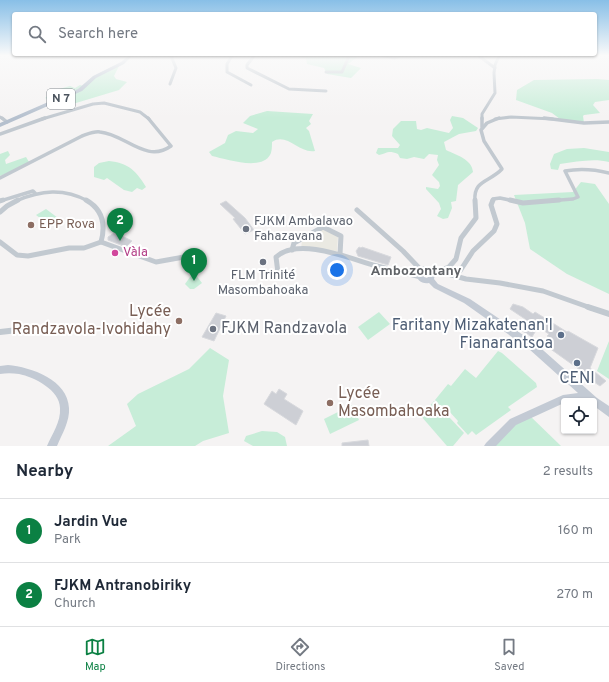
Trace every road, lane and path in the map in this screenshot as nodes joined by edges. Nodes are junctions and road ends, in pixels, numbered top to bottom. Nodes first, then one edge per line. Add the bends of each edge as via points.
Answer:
1 (94, 77) edge
2 (173, 77) edge
3 (237, 77) edge
4 (264, 77) edge
5 (495, 77) edge
6 (170, 84) dead end
7 (251, 85) dead end
8 (326, 91) dead end
9 (0, 117) edge
10 (7, 122) junction
11 (609, 122) edge
12 (0, 125) edge
13 (482, 127) junction
14 (0, 134) edge
15 (609, 173) edge
16 (0, 178) edge
17 (35, 193) junction
18 (0, 201) edge
19 (357, 210) dead end
20 (0, 212) edge
21 (0, 242) edge
22 (101, 242) junction
23 (292, 250) junction
24 (340, 254) junction
25 (184, 257) dead end
26 (278, 273) dead end
27 (421, 274) junction
28 (447, 274) junction
29 (434, 275) junction
30 (609, 314) edge
31 (35, 328) dead end
32 (0, 332) edge
33 (0, 370) edge
34 (591, 398) edge
35 (561, 400) edge
36 (597, 403) edge
37 (609, 412) edge
38 (52, 446) edge
39 (489, 446) edge

1 - 10 main road, N 7 via 84,88 73,94
2 - 6 street
3 - 7 street
4 - 8 street via 295,90
5 - 13 street via 494,93 482,114
9 - 10 street
10 - 12 main road, N 7
11 - 13 street via 584,123 515,117 490,120
13 - 29 street via 482,138 500,162 502,169 477,187 474,223 462,236 454,262
14 - 16 street via 57,114 104,103 140,112 171,146 161,152 150,152 122,141 112,134 99,132 79,138
15 - 28 street via 578,168 565,171 577,193 578,197 573,200 523,203 493,199 491,205 497,224 494,231 476,247 460,271
17 - 18 street via 23,193
17 - 20 street
17 - 22 street via 48,190 66,192 96,207 102,220
19 - 27 street via 403,251
21 - 22 street via 18,255 28,256 69,248 84,248
22 - 25 street via 156,262
23 - 24 street
23 - 24 street via 294,243 323,227 340,234
23 - 26 street via 285,250 276,257
24 - 27 street via 386,269
27 - 29 street via 425,280
28 - 29 street
28 - 30 street via 543,291
29 - 34 street via 436,286 467,301 532,346
31 - 32 street
33 - 38 street via 17,368 32,374 51,385 60,394 64,412
35 - 39 street via 513,422
36 - 37 street

